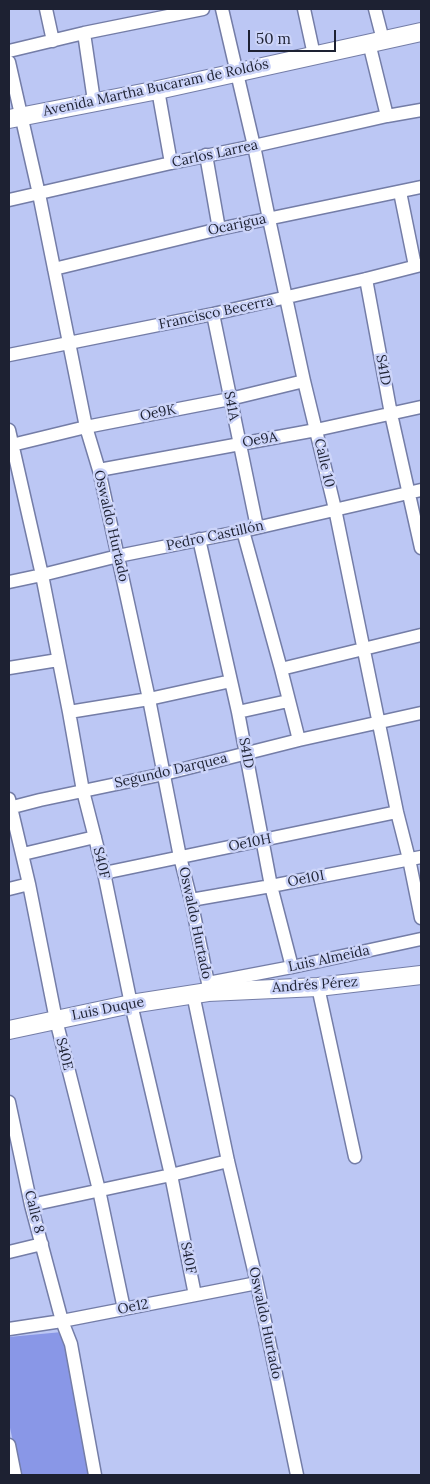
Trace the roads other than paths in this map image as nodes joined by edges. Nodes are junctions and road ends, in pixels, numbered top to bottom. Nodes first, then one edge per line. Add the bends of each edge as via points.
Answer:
1 (46, 9) edge
2 (203, 9) edge
3 (222, 9) edge
4 (304, 9) edge
5 (375, 9) edge
6 (421, 32) edge
7 (84, 33) junction
8 (53, 41) junction
9 (376, 42) junction
10 (9, 51) edge
11 (314, 55) junction
12 (9, 62) edge
13 (237, 72) junction
14 (158, 90) junction
15 (94, 101) junction
16 (421, 114) edge
17 (387, 116) junction
18 (15, 118) edge
19 (254, 146) junction
20 (206, 155) junction
21 (171, 162) junction
22 (421, 187) edge
23 (400, 192) junction
24 (39, 194) junction
25 (9, 200) edge
26 (269, 218) junction
27 (219, 229) junction
28 (418, 265) edge
29 (54, 269) junction
30 (366, 279) junction
31 (286, 297) junction
32 (213, 314) junction
33 (68, 343) junction
34 (9, 355) edge
35 (304, 381) junction
36 (230, 398) junction
37 (421, 407) edge
38 (391, 414) junction
39 (86, 427) junction
40 (9, 430) edge
41 (316, 430) junction
42 (239, 443) junction
43 (12, 445) junction
44 (99, 470) junction
45 (421, 490) edge
46 (408, 493) junction
47 (335, 509) junction
48 (257, 527) junction
49 (243, 531) junction
50 (199, 540) junction
51 (421, 548) edge
52 (118, 556) junction
53 (42, 575) junction
54 (9, 582) edge
55 (421, 635) edge
56 (364, 649) junction
57 (58, 660) junction
58 (9, 668) edge
59 (281, 669) junction
60 (231, 681) junction
61 (150, 699) junction
62 (288, 701) junction
63 (70, 712) junction
64 (238, 712) junction
65 (421, 713) edge
66 (379, 722) junction
67 (298, 740) junction
68 (246, 753) junction
69 (164, 774) junction
70 (83, 791) junction
71 (9, 805) edge
72 (396, 812) junction
73 (95, 837) junction
74 (262, 840) junction
75 (22, 854) junction
76 (180, 857) junction
77 (415, 858) edge
78 (104, 873) junction
79 (29, 884) junction
80 (271, 886) junction
81 (9, 889) edge
82 (191, 900) junction
83 (421, 918) edge
84 (421, 939) edge
85 (292, 967) junction
86 (421, 975) edge
87 (318, 987) junction
88 (203, 990) junction
89 (131, 1004) junction
90 (56, 1020) junction
91 (9, 1030) edge
92 (10, 1109) edge
93 (355, 1157) dead end
94 (228, 1161) junction
95 (171, 1175) junction
96 (99, 1190) junction
97 (31, 1205) junction
98 (42, 1244) junction
99 (9, 1252) edge
100 (257, 1283) junction
101 (196, 1295) junction
102 (124, 1309) junction
103 (62, 1320) junction
104 (9, 1329) edge
105 (9, 1445) edge
106 (15, 1475) edge
107 (96, 1475) edge
108 (297, 1475) edge

1 - 8 street
2 - 7 street
3 - 13 street, Calle 10
4 - 11 street
5 - 9 street
6 - 9 street, Avenida Martha Bucaram de Roldós
7 - 8 street
7 - 15 street
8 - 10 street
9 - 11 street, Avenida Martha Bucaram de Roldós
9 - 17 street
11 - 13 street, Avenida Martha Bucaram de Roldós
12 - 18 street, Oswaldo Hurtado
13 - 14 street, Avenida Martha Bucaram de Roldós
13 - 19 street, Calle 10
14 - 15 street, Avenida Martha Bucaram de Roldós
14 - 21 street
15 - 18 street, Avenida Martha Bucaram de Roldós
16 - 17 street, Carlos Larrea
17 - 19 street, Carlos Larrea
18 - 24 street, Oswaldo Hurtado
19 - 20 street, Carlos Larrea
19 - 26 street, Calle 10
20 - 21 street, Carlos Larrea
20 - 27 street
21 - 24 street, Carlos Larrea
22 - 23 street, Ocarigua
23 - 26 street, Ocarigua
23 - 28 street
24 - 25 street, Carlos Larrea
24 - 29 street, Oswaldo Hurtado
26 - 27 street, Ocarigua
26 - 31 street, Calle 10
27 - 29 street, Ocarigua
28 - 30 street, Francisco Becerra
29 - 33 street, Oswaldo Hurtado
30 - 31 street, Francisco Becerra
30 - 38 street, S41D
31 - 32 street, Francisco Becerra
31 - 35 street, Calle 10
32 - 33 street, Francisco Becerra
32 - 36 street, S41A
33 - 34 street, Francisco Becerra
33 - 39 street, Oswaldo Hurtado
35 - 36 street, Oe9K
35 - 41 street, Calle 10
36 - 39 street, Oe9K
36 - 42 street, S41A
37 - 38 street, Oe9A
38 - 41 street, Oe9A
38 - 46 street, S41D
39 - 43 street, Oe9K
39 - 44 street, Oswaldo Hurtado
40 - 43 street, S40F
41 - 42 street, Oe9A
41 - 47 street, Calle 10
42 - 44 street, Oe9A
42 - 48 street, S41A
43 - 53 street, S40F
44 - 52 street, Oswaldo Hurtado
45 - 46 street, Pedro Castillón
46 - 47 street, Pedro Castillón
46 - 51 street, S41D
47 - 48 street, Pedro Castillón
47 - 56 street, Calle 10
48 - 49 street, Pedro Castillón
49 - 50 street, Pedro Castillón
49 - 59 street
50 - 52 street, Pedro Castillón
50 - 60 street, S41D
52 - 53 street, Pedro Castillón
52 - 61 street, Oswaldo Hurtado
53 - 54 street, Pedro Castillón
53 - 57 street, S40F
55 - 56 street
56 - 59 street
56 - 66 street, Calle 10
57 - 58 street
57 - 63 street, S40F
59 - 62 street
60 - 61 street
60 - 64 street, S41D
61 - 63 street
61 - 69 street, Oswaldo Hurtado
62 - 64 street
62 - 67 street
63 - 70 street, S40F
64 - 68 street, S41D
65 - 66 street, Segundo Darquea
66 - 67 street, Segundo Darquea
66 - 72 street, Calle 10
67 - 68 street, Segundo Darquea
68 - 69 street, Segundo Darquea
68 - 74 street, S41D
69 - 70 street, Segundo Darquea
69 - 76 street, Oswaldo Hurtado
70 - 71 street, Segundo Darquea
70 - 73 street, S40F
71 - 75 street, S40E
72 - 74 street, Oe10H
72 - 77 street, Calle 10
73 - 75 street
73 - 78 street, S40F
74 - 76 street, Oe10H
74 - 80 street, S41D
75 - 79 street, S40E
76 - 78 street, Oe10H
76 - 82 street, Oswaldo Hurtado
77 - 80 street, Oe10I
77 - 83 street, Calle 10
78 - 89 street, S40F
79 - 81 street
79 - 90 street, S40E
80 - 82 street, Oe10I
80 - 85 street, S41D
82 - 88 street, Oswaldo Hurtado
84 - 85 street, Luis Almeida
85 - 88 street, Luis Almeida
86 - 87 street, Andrés Pérez
87 - 88 street, Andrés Pérez
87 - 93 street
88 - 89 street, Luis Duque
88 - 94 street, Oswaldo Hurtado
89 - 90 street, Luis Duque
89 - 95 street, S40F
90 - 91 street, Luis Duque
90 - 96 street, S40E
92 - 97 street, Calle 8
94 - 95 street
94 - 100 street, Oswaldo Hurtado
95 - 96 street
95 - 101 street, S40F
96 - 97 street
96 - 102 street, S40E
97 - 98 street, Calle 8
98 - 99 street
98 - 103 street, Calle 8
100 - 101 street, Oe12
100 - 108 street, Oswaldo Hurtado
101 - 102 street, Oe12
102 - 103 street, Oe12
103 - 104 street, Oe12
103 - 107 street, Calle 8 via 71,1344
105 - 106 street

